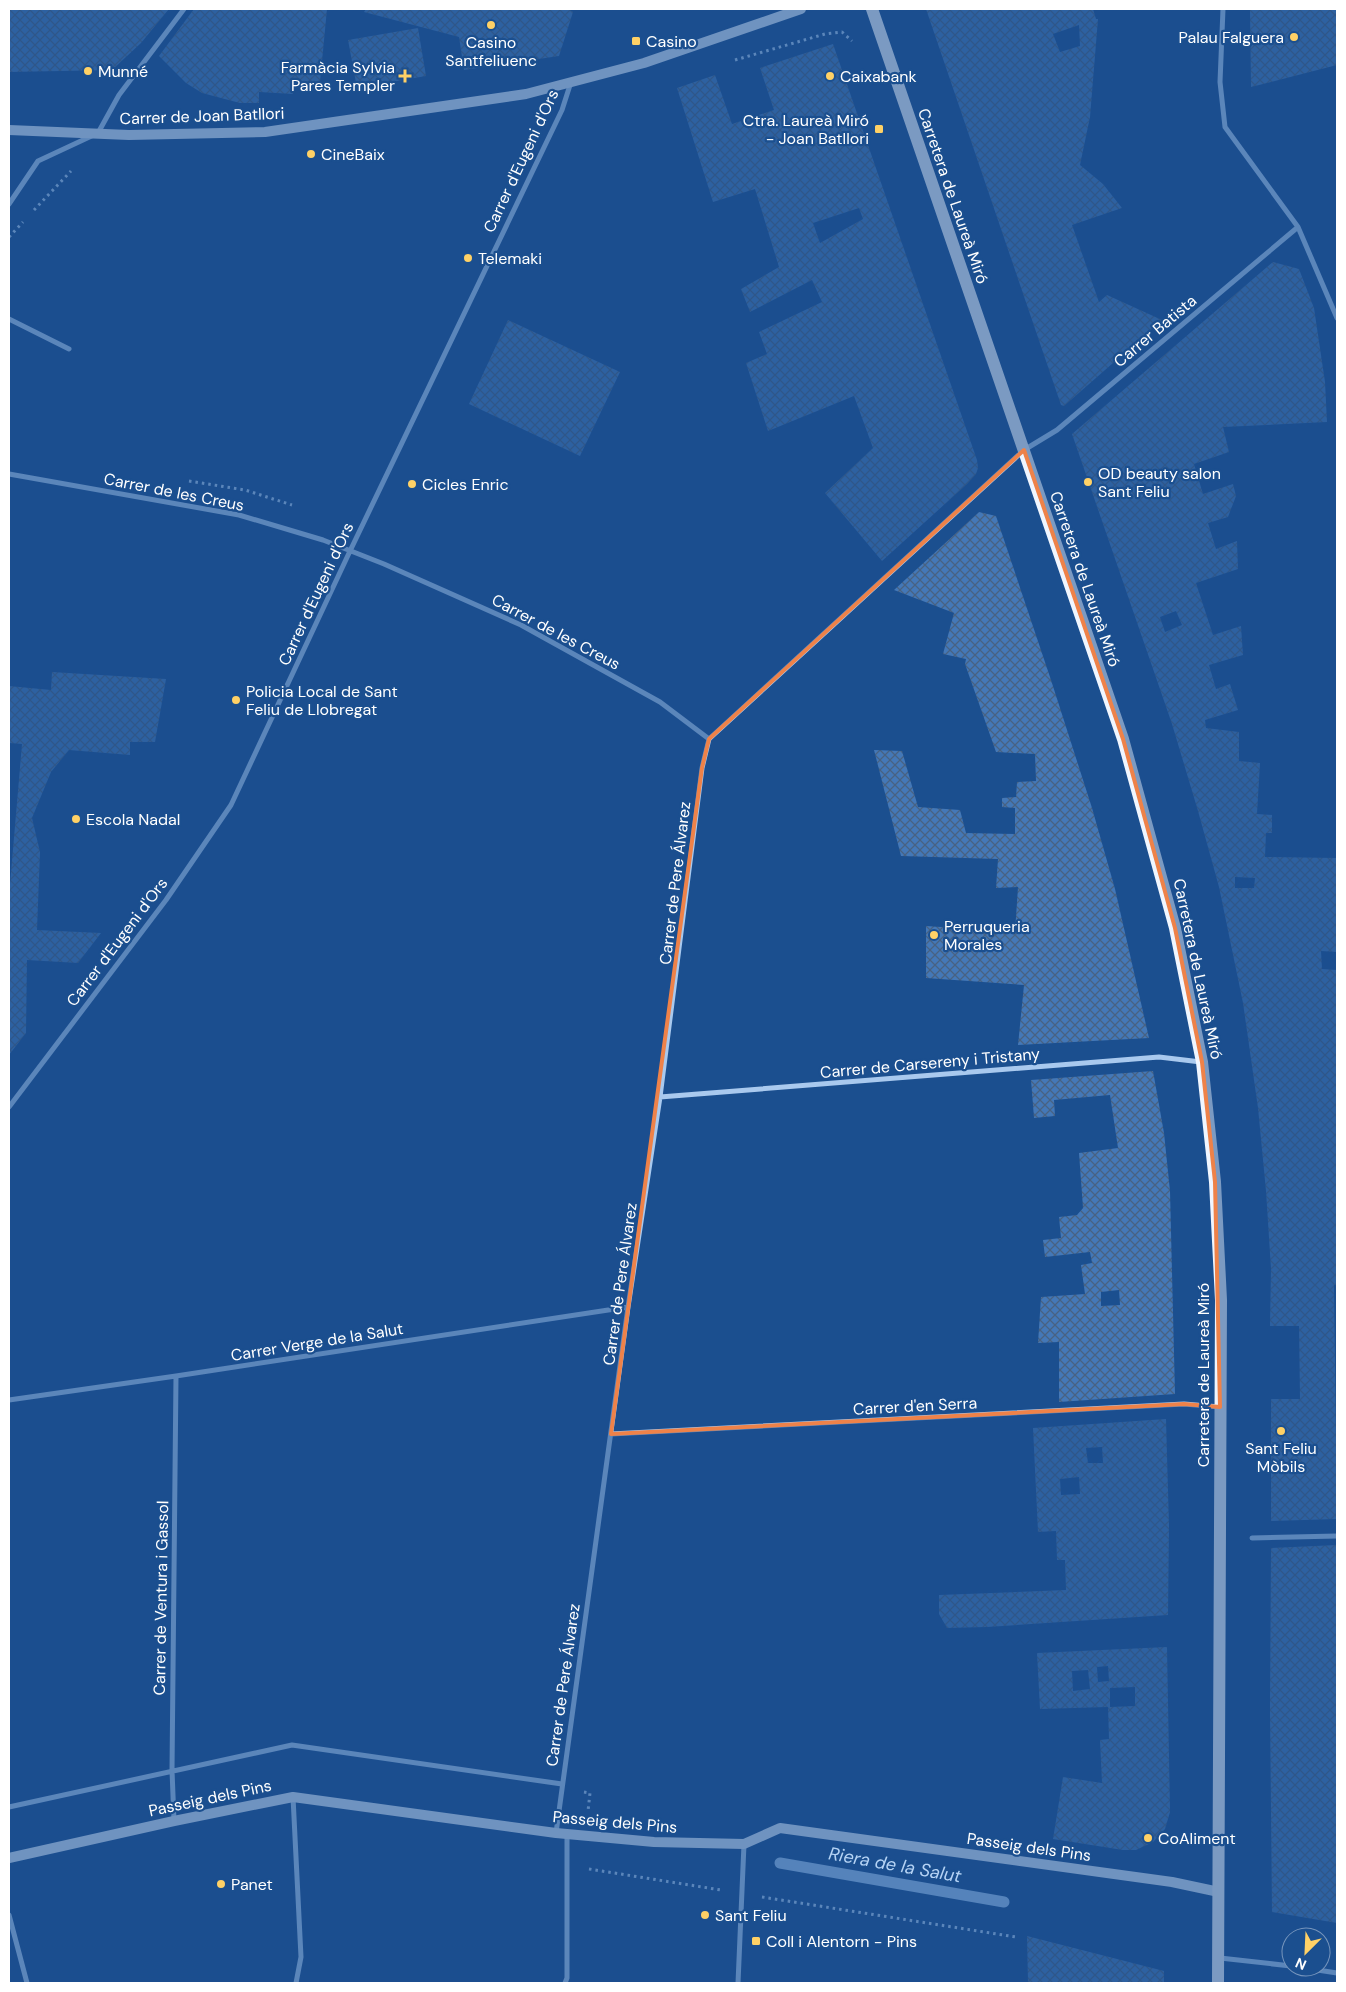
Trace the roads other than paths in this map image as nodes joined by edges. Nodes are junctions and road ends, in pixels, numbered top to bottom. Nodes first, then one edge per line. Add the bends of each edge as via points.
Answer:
1 (184, 9) edge
2 (801, 9) edge
3 (872, 9) edge
4 (1223, 9) edge
5 (571, 82) junction
6 (9, 130) edge
7 (98, 133) junction
8 (9, 204) edge
9 (1298, 227) junction
10 (1337, 318) edge
11 (9, 320) edge
12 (69, 349) dead end
13 (1024, 450) junction
14 (9, 474) edge
15 (350, 551) junction
16 (709, 739) junction
17 (1202, 1062) junction
18 (660, 1097) junction
19 (9, 1107) edge
20 (628, 1306) junction
21 (176, 1376) junction
22 (9, 1400) edge
23 (1220, 1407) junction
24 (611, 1434) junction
25 (1337, 1536) edge
26 (1252, 1538) dead end
27 (172, 1770) junction
28 (562, 1784) junction
29 (293, 1797) junction
30 (9, 1807) edge
31 (174, 1821) junction
32 (556, 1833) junction
33 (567, 1834) junction
34 (744, 1844) junction
35 (9, 1858) edge
36 (1219, 1892) junction
37 (9, 1915) edge
38 (1219, 1958) junction
39 (1281, 1965) edge
40 (27, 1983) edge
41 (296, 1983) edge
42 (565, 1983) edge
43 (738, 1983) edge
44 (1218, 1983) edge

1 - 7 street via 119,95
2 - 5 street, Carrer de Joan Batllori via 644,63
3 - 13 main road, Carretera de Laureà Miró
4 - 9 street via 1220,82 1225,127
5 - 7 street, Carrer de Joan Batllori via 526,94 265,132
5 - 15 street, Carrer d'Eugeni d'Ors via 562,110
6 - 7 street, Carrer de Joan Batllori
7 - 8 street via 38,161
9 - 10 street
9 - 13 street, Carrer Batista via 1057,430
11 - 12 street
13 - 16 street, Carrer Batista
13 - 17 main road, Carretera de Laureà Miró via 1123,739 1175,928
14 - 15 street, Carrer de les Creus via 239,516
15 - 16 street, Carrer de les Creus via 521,625 660,702
15 - 19 street, Carrer d'Eugeni d'Ors via 231,805 166,900
16 - 18 street, Carrer de Pere Álvarez via 702,768
17 - 18 street, Carrer de Carsereny i Tristany via 1159,1057
17 - 23 main road, Carretera de Laureà Miró via 1215,1182 1221,1300
18 - 20 street, Carrer de Pere Álvarez
20 - 21 street, Carrer Verge de la Salut
20 - 24 street, Carrer de Pere Álvarez
21 - 22 street, Carrer Verge de la Salut
21 - 27 street, Carrer de Ventura i Gassol
23 - 24 street, Carrer d'en Serra via 1184,1404
23 - 36 main road, Carretera de Laureà Miró
24 - 28 street, Carrer de Pere Álvarez
25 - 26 street
27 - 28 street, Passeig dels Pins via 292,1745
27 - 30 street, Passeig dels Pins
27 - 31 street, Carrer de Ventura i Gassol
28 - 32 street, Carrer de Pere Álvarez
29 - 31 street, Passeig dels Pins
29 - 32 street, Passeig dels Pins
29 - 41 street via 301,1957
31 - 35 street, Passeig dels Pins
32 - 33 street, Passeig dels Pins
33 - 34 street, Passeig dels Pins via 654,1842
33 - 42 street
34 - 36 street, Passeig dels Pins via 780,1828 1172,1882
34 - 43 street
36 - 38 main road, Carretera de Laureà Miró
37 - 40 street
38 - 39 street
38 - 44 main road, Carretera de Laureà Miró

